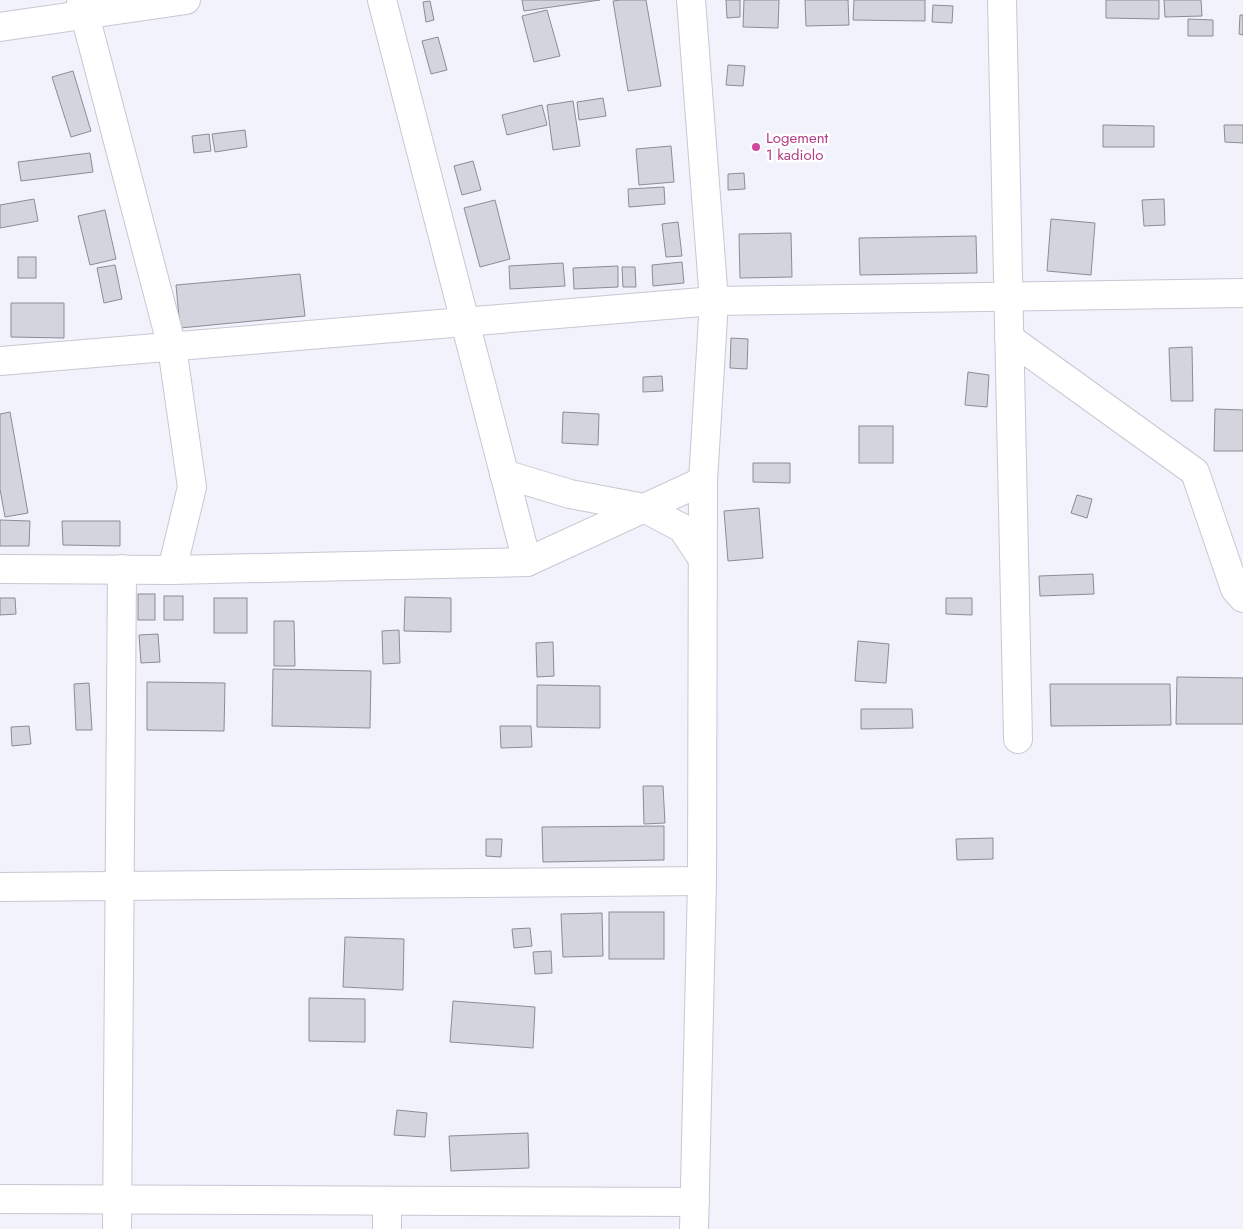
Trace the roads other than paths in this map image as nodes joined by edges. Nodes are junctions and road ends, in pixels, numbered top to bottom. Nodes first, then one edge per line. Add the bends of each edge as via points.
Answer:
1 (186, 0) edge
2 (382, 0) edge
3 (691, 0) edge
4 (1002, 0) edge
5 (83, 7) edge
6 (0, 27) edge
7 (1243, 293) edge
8 (1008, 296) junction
9 (714, 301) junction
10 (464, 322) junction
11 (1009, 338) junction
12 (172, 346) junction
13 (0, 361) edge
14 (504, 474) junction
15 (703, 481) junction
16 (644, 508) junction
17 (702, 558) junction
18 (527, 562) junction
19 (0, 569) edge
20 (122, 570) junction
21 (172, 570) junction
22 (1243, 598) edge
23 (1018, 739) dead end
24 (702, 881) junction
25 (119, 886) junction
26 (0, 887) edge
27 (0, 1199) edge
28 (117, 1199) junction
29 (387, 1200) junction
30 (695, 1202) junction
31 (117, 1229) edge
32 (387, 1229) edge
33 (694, 1229) edge

1 - 5 street
2 - 10 street
3 - 9 street
4 - 8 street
5 - 6 street
5 - 12 street
7 - 8 street
8 - 9 street
8 - 11 street
9 - 10 street
9 - 15 street
10 - 12 street
10 - 14 street
11 - 22 street via 1195,472 1235,589
11 - 23 street
12 - 13 street
12 - 21 street via 192,487
14 - 16 street via 570,494
14 - 18 street
15 - 16 street
15 - 17 street
16 - 17 street via 682,528
16 - 18 street
17 - 24 street
18 - 21 street
19 - 20 street
20 - 21 street
20 - 25 street
24 - 25 street
24 - 30 street
25 - 26 street
25 - 28 street
27 - 28 street
28 - 29 street
28 - 31 street
29 - 30 street
29 - 32 street
30 - 33 street

